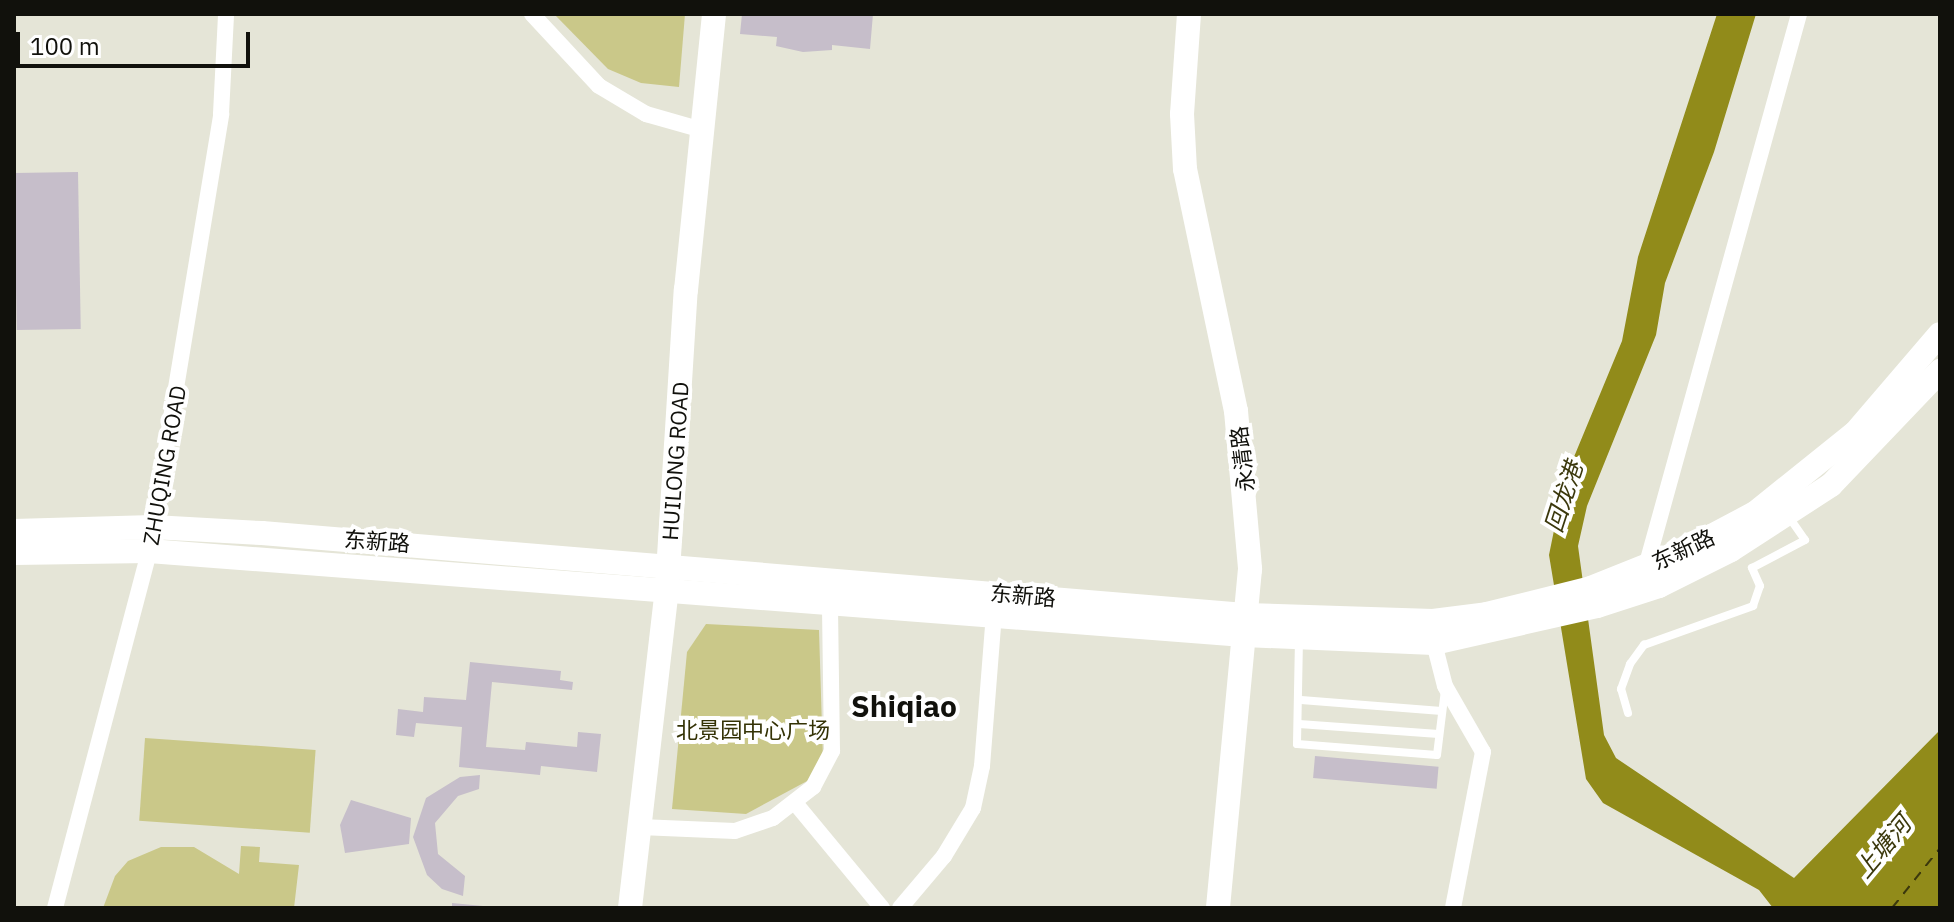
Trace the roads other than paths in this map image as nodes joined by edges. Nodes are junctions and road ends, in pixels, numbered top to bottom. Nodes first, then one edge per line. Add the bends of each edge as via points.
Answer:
1 (226, 14) edge
2 (532, 14) edge
3 (714, 14) edge
4 (1189, 14) edge
5 (1799, 14) edge
6 (702, 130) junction
7 (1940, 334) edge
8 (1940, 371) edge
9 (1789, 517) junction
10 (14, 531) edge
11 (151, 539) junction
12 (14, 553) edge
13 (668, 563) junction
14 (1646, 567) junction
15 (667, 588) junction
16 (1594, 597) junction
17 (830, 601) junction
18 (1548, 609) junction
19 (994, 615) junction
20 (1244, 625) junction
21 (1299, 638) junction
22 (1434, 643) junction
23 (1445, 686) junction
24 (1301, 700) junction
25 (1442, 711) junction
26 (1628, 713) dead end
27 (1299, 724) junction
28 (1439, 734) junction
29 (796, 804) junction
30 (640, 827) junction
31 (55, 908) edge
32 (630, 908) edge
33 (882, 908) edge
34 (900, 908) edge
35 (1218, 908) edge
36 (1453, 908) edge

1 - 11 street, ZHUQING ROAD via 221,114
2 - 6 street via 599,86 646,114
3 - 6 main road, HUILONG ROAD
4 - 20 main road, 永清路 via 1182,114 1185,169 1227,366 1246,486
5 - 14 street
6 - 13 main road, HUILONG ROAD
7 - 14 main road, 东新路 via 1855,433 1805,476 1755,513
8 - 9 main road, 东新路 via 1874,444
9 - 16 main road, 东新路 via 1659,586
9 - 26 lane via 1805,540 1752,568 1760,586 1753,606 1644,645 1621,689
10 - 11 main road, 东新路
11 - 12 main road, 东新路
11 - 13 main road, 东新路
11 - 15 main road, 东新路
11 - 31 street, ZHUQING ROAD
13 - 15 main road, HUILONG ROAD
13 - 20 main road, 东新路
14 - 16 main road, 东新路
15 - 17 main road, 东新路
15 - 30 main road, HUILONG ROAD
16 - 18 main road, 东新路
17 - 19 main road, 东新路
17 - 29 street via 832,751 826,770
18 - 20 main road, 东新路 via 1433,621
18 - 22 main road, 东新路
19 - 20 main road, 东新路
19 - 34 street via 982,766 973,808 944,856
20 - 21 main road, 东新路
20 - 35 main road, 永清路
21 - 22 main road, 东新路
21 - 24 lane
22 - 23 street
23 - 25 lane
23 - 36 street via 1483,752
24 - 25 lane
24 - 27 lane
25 - 28 lane
27 - 28 lane
27 - 28 lane via 1297,744 1422,754 1437,755
29 - 30 street via 735,831
29 - 33 street
30 - 32 main road, HUILONG ROAD

